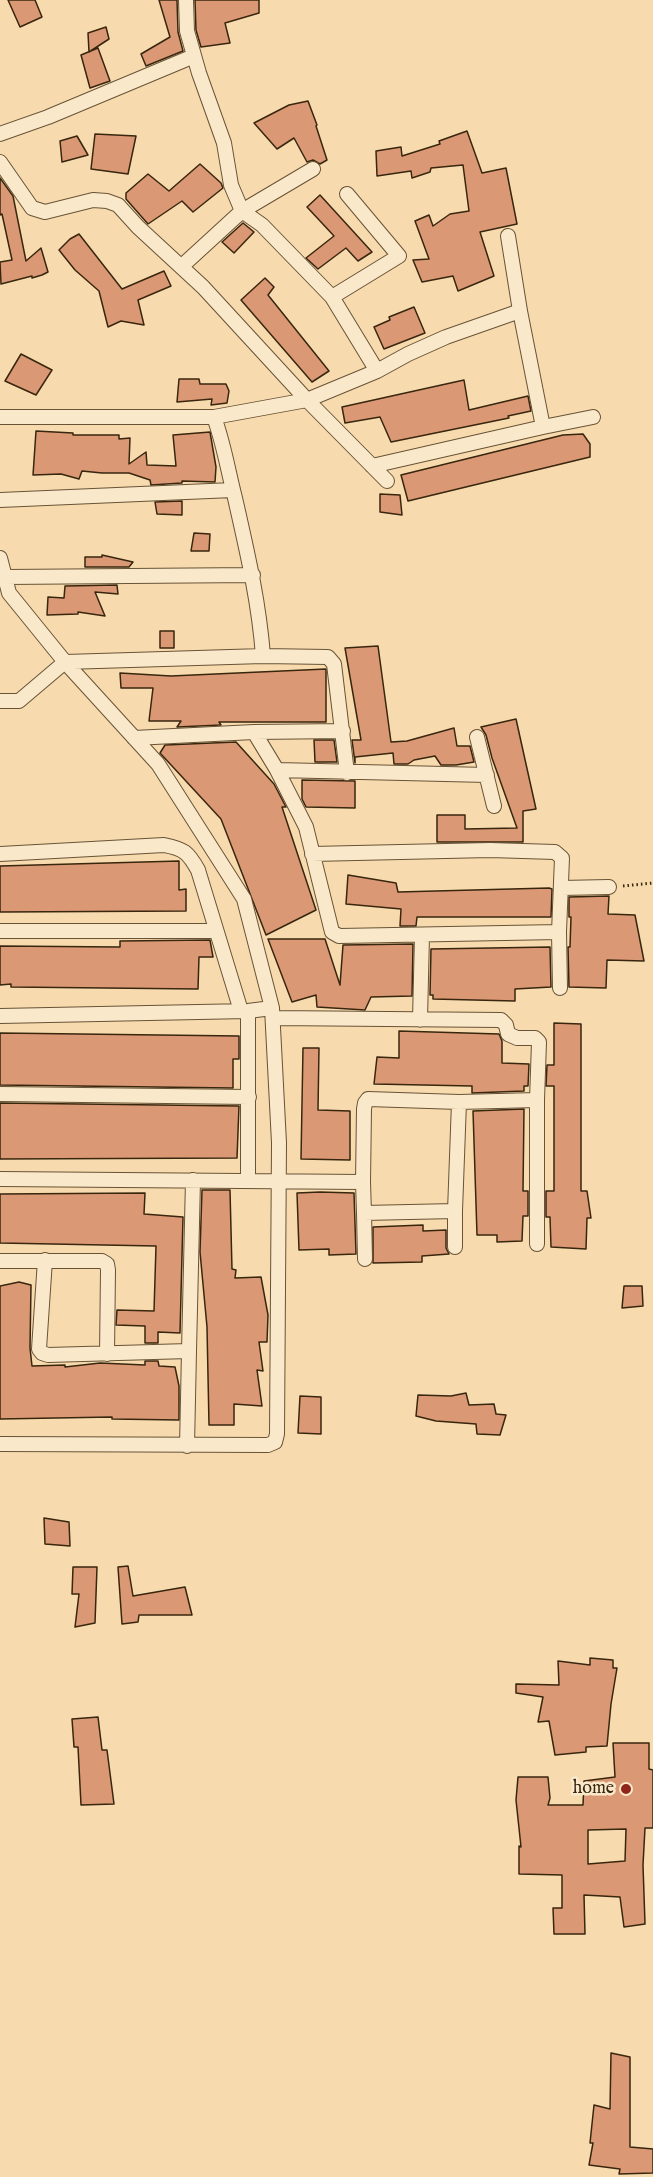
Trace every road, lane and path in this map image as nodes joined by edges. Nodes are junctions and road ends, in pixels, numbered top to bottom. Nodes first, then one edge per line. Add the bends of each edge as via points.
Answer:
1 (186, 0) edge
2 (194, 56) junction
3 (0, 134) edge
4 (0, 162) edge
5 (314, 169) dead end
6 (347, 194) dead end
7 (242, 211) junction
8 (508, 236) dead end
9 (182, 266) junction
10 (332, 297) junction
11 (520, 311) junction
12 (377, 371) junction
13 (307, 400) junction
14 (0, 417) edge
15 (214, 417) junction
16 (593, 417) dead end
17 (543, 427) junction
18 (372, 466) junction
19 (387, 481) dead end
20 (233, 490) junction
21 (0, 500) edge
22 (0, 558) edge
23 (253, 575) junction
24 (5, 577) junction
25 (263, 656) junction
26 (65, 662) junction
27 (0, 701) edge
28 (344, 731) junction
29 (254, 732) junction
30 (477, 737) dead end
31 (134, 738) junction
32 (277, 770) junction
33 (347, 773) junction
34 (486, 775) junction
35 (494, 806) dead end
36 (0, 854) edge
37 (312, 854) junction
38 (653, 883) edge
39 (609, 887) joint
40 (561, 888) junction
41 (0, 931) edge
42 (215, 931) junction
43 (559, 932) junction
44 (422, 935) junction
45 (560, 988) dead end
46 (244, 1011) junction
47 (272, 1013) junction
48 (0, 1016) edge
49 (420, 1020) junction
50 (0, 1094) edge
51 (249, 1097) junction
52 (537, 1100) junction
53 (459, 1102) junction
54 (0, 1179) edge
55 (193, 1180) junction
56 (248, 1181) junction
57 (278, 1181) junction
58 (363, 1182) junction
59 (455, 1211) junction
60 (364, 1213) junction
61 (537, 1244) dead end
62 (455, 1247) dead end
63 (365, 1259) dead end
64 (45, 1260) junction
65 (0, 1261) edge
66 (189, 1351) junction
67 (107, 1354) junction
68 (0, 1444) edge
69 (187, 1446) junction

1 - 2 street via 187,31
2 - 3 street
2 - 7 street
4 - 9 street via 32,208 45,212 93,200 118,205
5 - 7 street
6 - 10 street via 399,255
7 - 9 street
7 - 10 street via 262,225
8 - 11 street
9 - 13 street
10 - 12 street
11 - 12 street via 446,338
11 - 17 street
12 - 13 street
13 - 15 street
13 - 18 street
14 - 15 street
15 - 20 street
16 - 17 street
17 - 18 street
18 - 19 street
20 - 21 street
20 - 23 street
22 - 24 street
23 - 24 street
23 - 25 street
24 - 26 street via 9,593
25 - 26 street
25 - 28 street via 331,658
26 - 27 street via 19,701
26 - 31 street
28 - 29 street
28 - 33 street
29 - 31 street
29 - 32 street
30 - 34 street
31 - 47 street via 158,764 244,899
32 - 33 street
32 - 37 street via 306,827
33 - 34 street
34 - 35 street
36 - 42 street via 164,845 179,848 198,870
37 - 40 street via 555,852 562,858
37 - 44 street via 332,932 339,936
38 - 39 path
39 - 40 street
40 - 43 street
41 - 42 street
42 - 46 street
43 - 44 street
43 - 45 street
44 - 49 street
46 - 47 street
46 - 48 street
46 - 51 street
47 - 49 street
47 - 57 street
49 - 52 street via 501,1020 508,1034 535,1038 539,1042
50 - 51 street
51 - 56 street
52 - 53 street
52 - 61 street
53 - 58 street via 368,1099 364,1109
53 - 59 street
54 - 55 street
55 - 56 street
55 - 66 street
56 - 57 street
57 - 58 street
57 - 69 street via 277,1439 268,1445
58 - 60 street
59 - 60 street
59 - 62 street
60 - 63 street
64 - 65 street
64 - 67 street via 107,1264
64 - 67 street via 39,1349 48,1355
66 - 67 street
66 - 69 street
68 - 69 street

